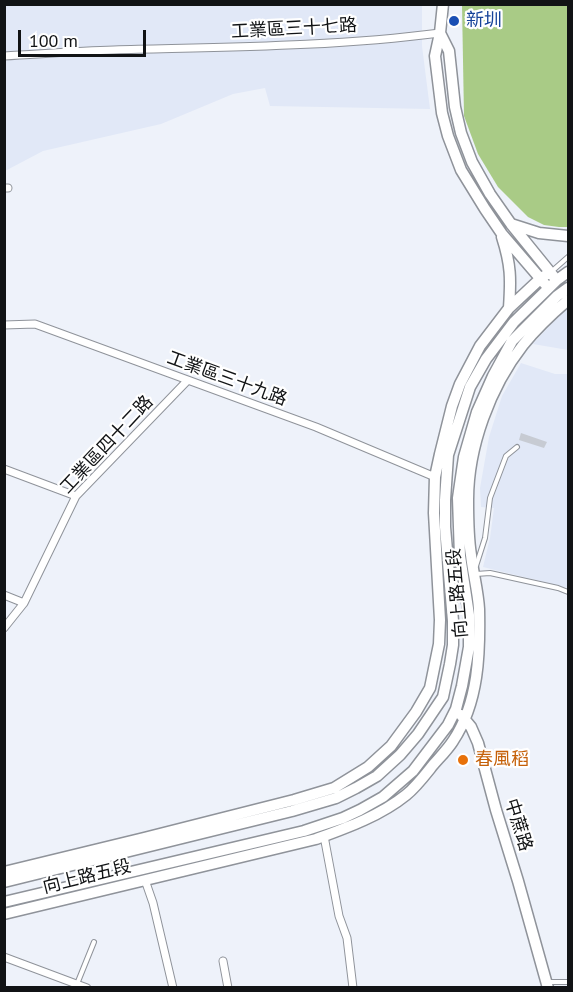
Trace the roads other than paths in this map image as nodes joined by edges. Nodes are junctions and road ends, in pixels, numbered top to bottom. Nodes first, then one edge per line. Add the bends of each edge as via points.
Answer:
1 (443, 4) edge
2 (440, 33) junction
3 (4, 56) edge
4 (511, 224) junction
5 (502, 234) junction
6 (568, 236) edge
7 (568, 257) edge
8 (568, 272) edge
9 (540, 279) junction
10 (561, 290) edge
11 (509, 308) junction
12 (4, 325) edge
13 (188, 381) junction
14 (517, 447) dead end
15 (4, 469) edge
16 (435, 477) junction
17 (76, 496) junction
18 (474, 574) junction
19 (568, 592) edge
20 (4, 595) edge
21 (24, 603) junction
22 (4, 628) edge
23 (430, 688) junction
24 (443, 696) junction
25 (456, 709) junction
26 (465, 718) junction
27 (454, 740) junction
28 (477, 743) junction
29 (324, 836) junction
30 (4, 872) edge
31 (145, 880) junction
32 (4, 882) edge
33 (4, 902) edge
34 (4, 914) edge
35 (94, 942) dead end
36 (4, 957) edge
37 (223, 962) dead end
38 (568, 982) edge
39 (77, 984) junction
40 (547, 985) edge
41 (87, 987) edge
42 (172, 987) edge
43 (228, 987) edge
44 (353, 987) edge

1 - 2 main road
2 - 3 street, 工業區三十七路 via 335,43
2 - 4 main road via 449,51 461,133 472,162
2 - 5 main road via 435,56 448,136 461,170
4 - 6 main road via 539,233
4 - 10 main road
5 - 9 main road
5 - 11 main road via 511,274
7 - 10 lane, 向上路五段
8 - 10 main road, 向上路五段
9 - 10 main road
9 - 11 main road, 向上路五段
10 - 18 main road, 向上路五段 via 511,362 485,415 472,458 468,499
10 - 24 main road, 向上路五段 via 514,322 486,359 470,387 448,456 445,527 453,621
10 - 25 main road, 向上路五段 via 512,341 477,412 464,457 458,498 469,647
11 - 16 main road, 向上路五段 via 480,346 460,384
12 - 13 street, 工業區三十九路 via 35,324
13 - 16 street, 工業區三十九路 via 316,427
13 - 17 street, 工業區四十二路
14 - 18 lane via 507,456 490,498 485,537
15 - 17 street
16 - 23 main road, 向上路五段 via 440,636
17 - 21 street, 工業區四十二路
18 - 19 lane via 490,573
18 - 26 main road, 向上路五段 via 480,642 476,682
20 - 21 street
21 - 22 street, 工業區四十二路
23 - 24 main road, 中蔗路
23 - 30 main road, 向上路五段 via 391,746 368,767 334,788
24 - 25 main road, 中蔗路
24 - 32 main road, 向上路五段 via 400,755 377,776 336,798
25 - 26 main road, 中蔗路
25 - 33 main road, 向上路五段 via 413,771 383,797 343,818 304,831
26 - 27 main road, 向上路五段
26 - 28 main road, 中蔗路
27 - 28 main road via 466,738
27 - 29 main road, 向上路五段 via 406,795 366,819
28 - 40 main road, 中蔗路
29 - 31 main road, 向上路五段
29 - 44 street via 347,938
31 - 34 main road, 向上路五段
31 - 42 street
35 - 39 lane
36 - 39 street
37 - 43 street
38 - 40 lane
39 - 41 street

